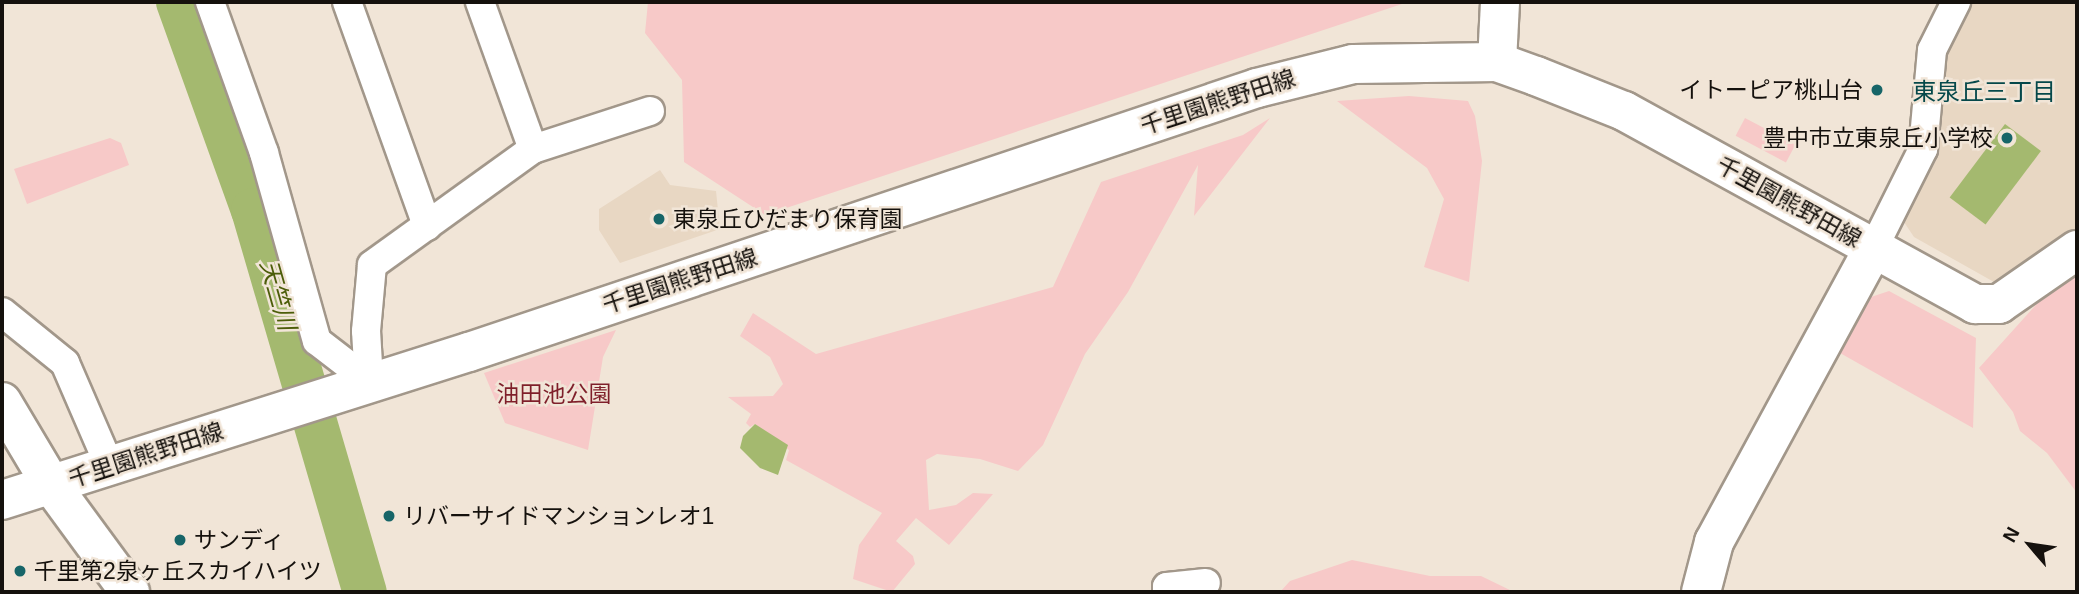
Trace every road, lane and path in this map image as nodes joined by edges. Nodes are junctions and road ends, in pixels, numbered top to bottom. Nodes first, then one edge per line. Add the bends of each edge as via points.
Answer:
1 (210, 2) edge
2 (348, 2) edge
3 (481, 2) edge
4 (1500, 2) edge
5 (1956, 2) edge
6 (1497, 62) junction
7 (650, 111) dead end
8 (533, 149) junction
9 (426, 226) junction
10 (1873, 249) junction
11 (2077, 250) edge
12 (2, 312) edge
13 (369, 381) junction
14 (2, 402) edge
15 (110, 467) junction
16 (52, 486) junction
17 (2, 500) edge
18 (1206, 583) dead end
19 (131, 592) edge
20 (1167, 592) edge
21 (1701, 592) edge

1 - 13 street via 264,153 317,341
2 - 9 street
3 - 8 street
4 - 6 street
5 - 10 street via 1932,50 1923,149
6 - 10 street, 千里園熊野田線 via 1624,111
6 - 13 street, 千里園熊野田線 via 1380,61 1326,69 1257,88
7 - 8 street
8 - 9 street
9 - 13 street via 372,265 366,331
10 - 11 street, 千里園熊野田線 via 1975,304 1988,305 2013,296 2057,260
10 - 21 street via 1714,542
12 - 15 street via 65,363
13 - 15 street, 千里園熊野田線
14 - 16 street
15 - 16 street, 千里園熊野田線
16 - 17 street, 千里園熊野田線
16 - 19 street
18 - 20 street via 1167,587

